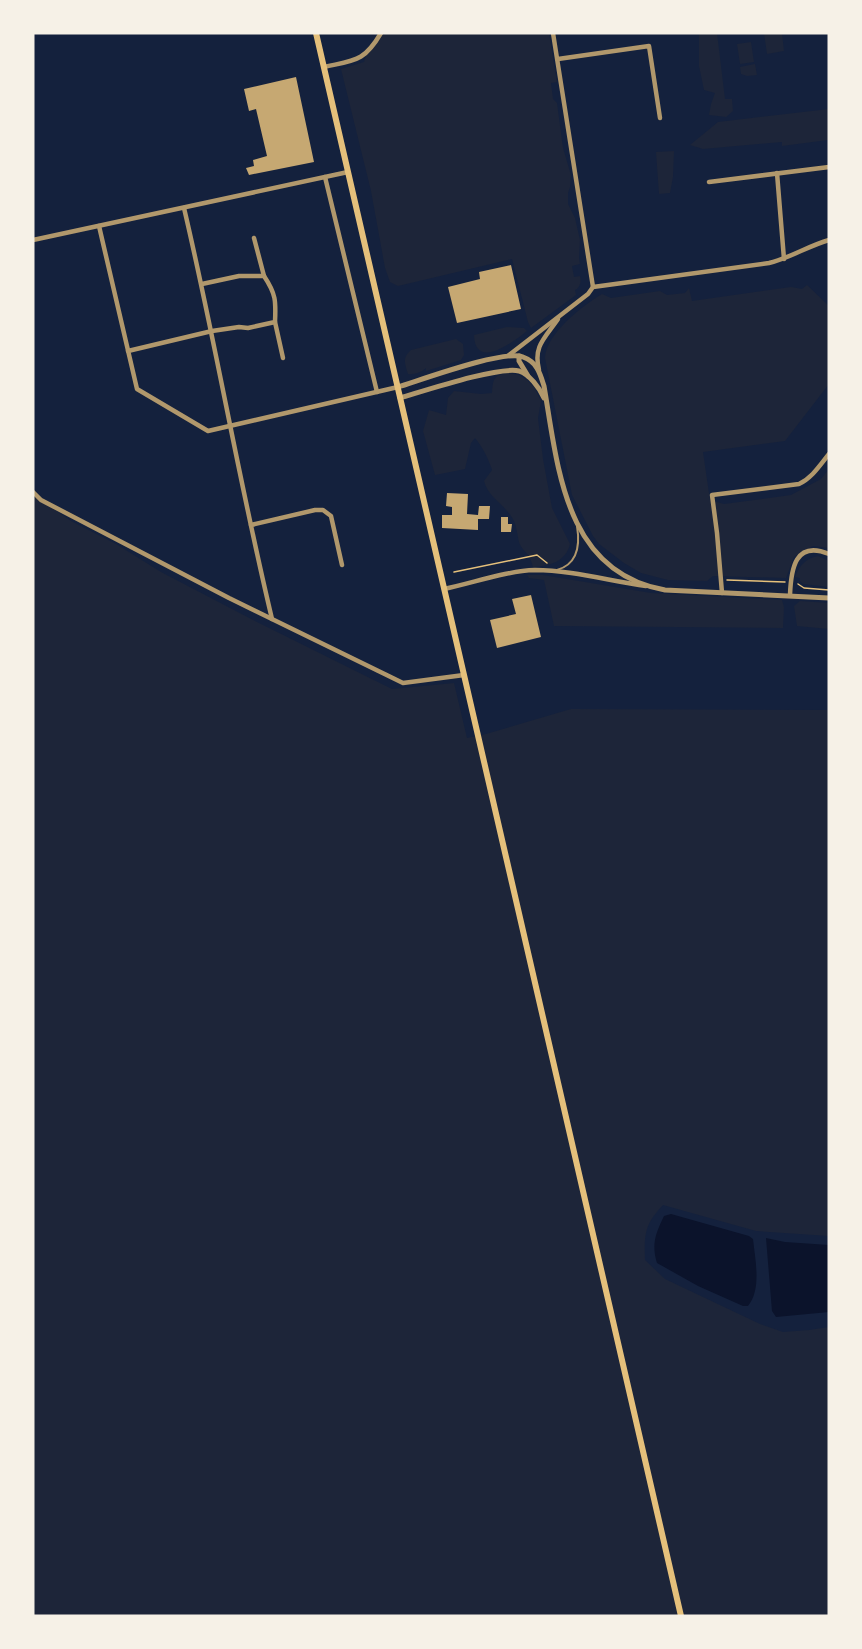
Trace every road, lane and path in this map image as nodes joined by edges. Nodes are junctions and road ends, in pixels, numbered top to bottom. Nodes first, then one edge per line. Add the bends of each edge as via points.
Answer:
1 (316, 33) edge
2 (381, 33) edge
3 (553, 33) edge
4 (558, 59) junction
5 (324, 67) junction
6 (660, 118) dead end
7 (829, 167) edge
8 (348, 172) junction
9 (777, 173) junction
10 (326, 177) junction
11 (709, 182) dead end
12 (184, 208) junction
13 (99, 226) junction
14 (254, 238) dead end
15 (33, 240) edge
16 (829, 240) edge
17 (784, 259) junction
18 (264, 276) junction
19 (202, 284) junction
20 (593, 287) junction
21 (562, 315) junction
22 (275, 322) junction
23 (212, 332) junction
24 (523, 346) junction
25 (538, 349) junction
26 (128, 351) junction
27 (509, 355) junction
28 (519, 356) junction
29 (283, 358) dead end
30 (531, 361) junction
31 (476, 363) junction
32 (523, 368) junction
33 (512, 370) junction
34 (539, 371) junction
35 (483, 375) junction
36 (529, 377) junction
37 (398, 387) junction
38 (377, 392) junction
39 (400, 398) junction
40 (547, 405) junction
41 (231, 425) junction
42 (829, 454) edge
43 (33, 492) edge
44 (577, 523) junction
45 (251, 525) junction
46 (829, 554) edge
47 (550, 564) dead end
48 (342, 565) dead end
49 (547, 571) junction
50 (454, 572) dead end
51 (729, 580) dead end
52 (786, 582) dead end
53 (795, 582) dead end
54 (649, 586) junction
55 (444, 589) junction
56 (829, 590) edge
57 (722, 593) junction
58 (790, 595) junction
59 (829, 598) edge
60 (272, 619) junction
61 (464, 675) junction
62 (681, 1616) edge

1 - 5 main road
2 - 5 street via 366,55
3 - 4 street
4 - 6 street via 649,46
4 - 20 street
5 - 8 main road
7 - 9 street
8 - 10 street
8 - 37 main road
9 - 11 street
9 - 17 street
10 - 12 street
10 - 38 street
12 - 13 street
12 - 19 street
13 - 15 street
13 - 26 street
14 - 18 street
16 - 17 street
17 - 20 street
18 - 19 street via 239,276
18 - 22 street via 273,290
19 - 23 street
20 - 21 street
21 - 24 street
21 - 25 street
22 - 23 street
22 - 29 street
23 - 26 street
23 - 41 street
24 - 27 street
24 - 28 street
25 - 30 street
25 - 34 street
26 - 41 street via 137,389 208,431
27 - 28 street
27 - 31 street
28 - 30 street
28 - 32 street
30 - 32 street
30 - 34 street
31 - 35 street
31 - 37 street
32 - 33 street
32 - 36 street
33 - 35 street
33 - 36 street
34 - 40 street
35 - 39 street
36 - 40 street
37 - 38 street
37 - 39 main road
38 - 41 street
39 - 55 main road
40 - 44 street via 561,482
41 - 45 street
42 - 57 street via 799,484 712,495
43 - 60 street via 41,500
44 - 49 lane via 576,554 564,567
44 - 54 street via 604,561 623,575
45 - 48 street via 323,510 331,516
45 - 60 street
46 - 58 street via 816,550 802,554 792,568
47 - 50 path via 537,555
49 - 54 street
49 - 55 street via 518,572
51 - 52 path
53 - 56 path via 804,588
54 - 57 street
55 - 61 main road
57 - 58 street
58 - 59 street
60 - 61 street via 403,683
61 - 62 main road

